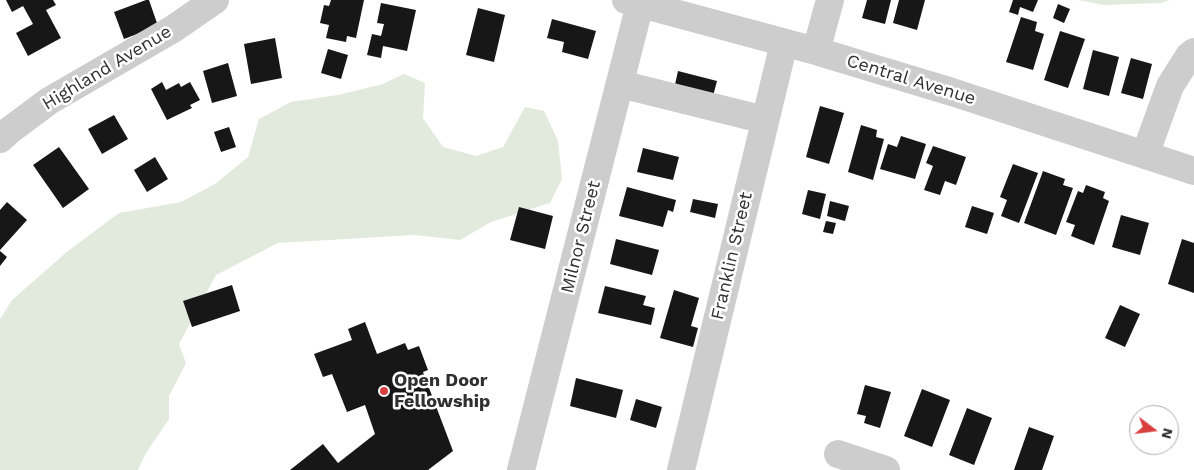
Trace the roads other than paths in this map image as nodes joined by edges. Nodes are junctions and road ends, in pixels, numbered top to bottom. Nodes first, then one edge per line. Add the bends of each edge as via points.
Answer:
1 (215, 0) edge
2 (830, 0) edge
3 (633, 2) edge
4 (784, 43) junction
5 (816, 51) junction
6 (1194, 52) edge
7 (620, 84) junction
8 (765, 120) junction
9 (0, 139) edge
10 (1145, 155) junction
11 (1194, 171) edge
12 (838, 454) dead end
13 (521, 470) edge
14 (681, 470) edge
15 (886, 470) edge

1 - 9 street, Highland Avenue via 174,29 49,101
2 - 5 street
3 - 4 street, Central Avenue
3 - 7 street, Milnor Street
4 - 5 street, Central Avenue
4 - 8 street, Franklin Street
5 - 10 street, Central Avenue
6 - 10 street via 1170,86
7 - 8 street
7 - 13 street, Milnor Street
8 - 14 street, Franklin Street
10 - 11 street, Central Avenue
12 - 15 street

